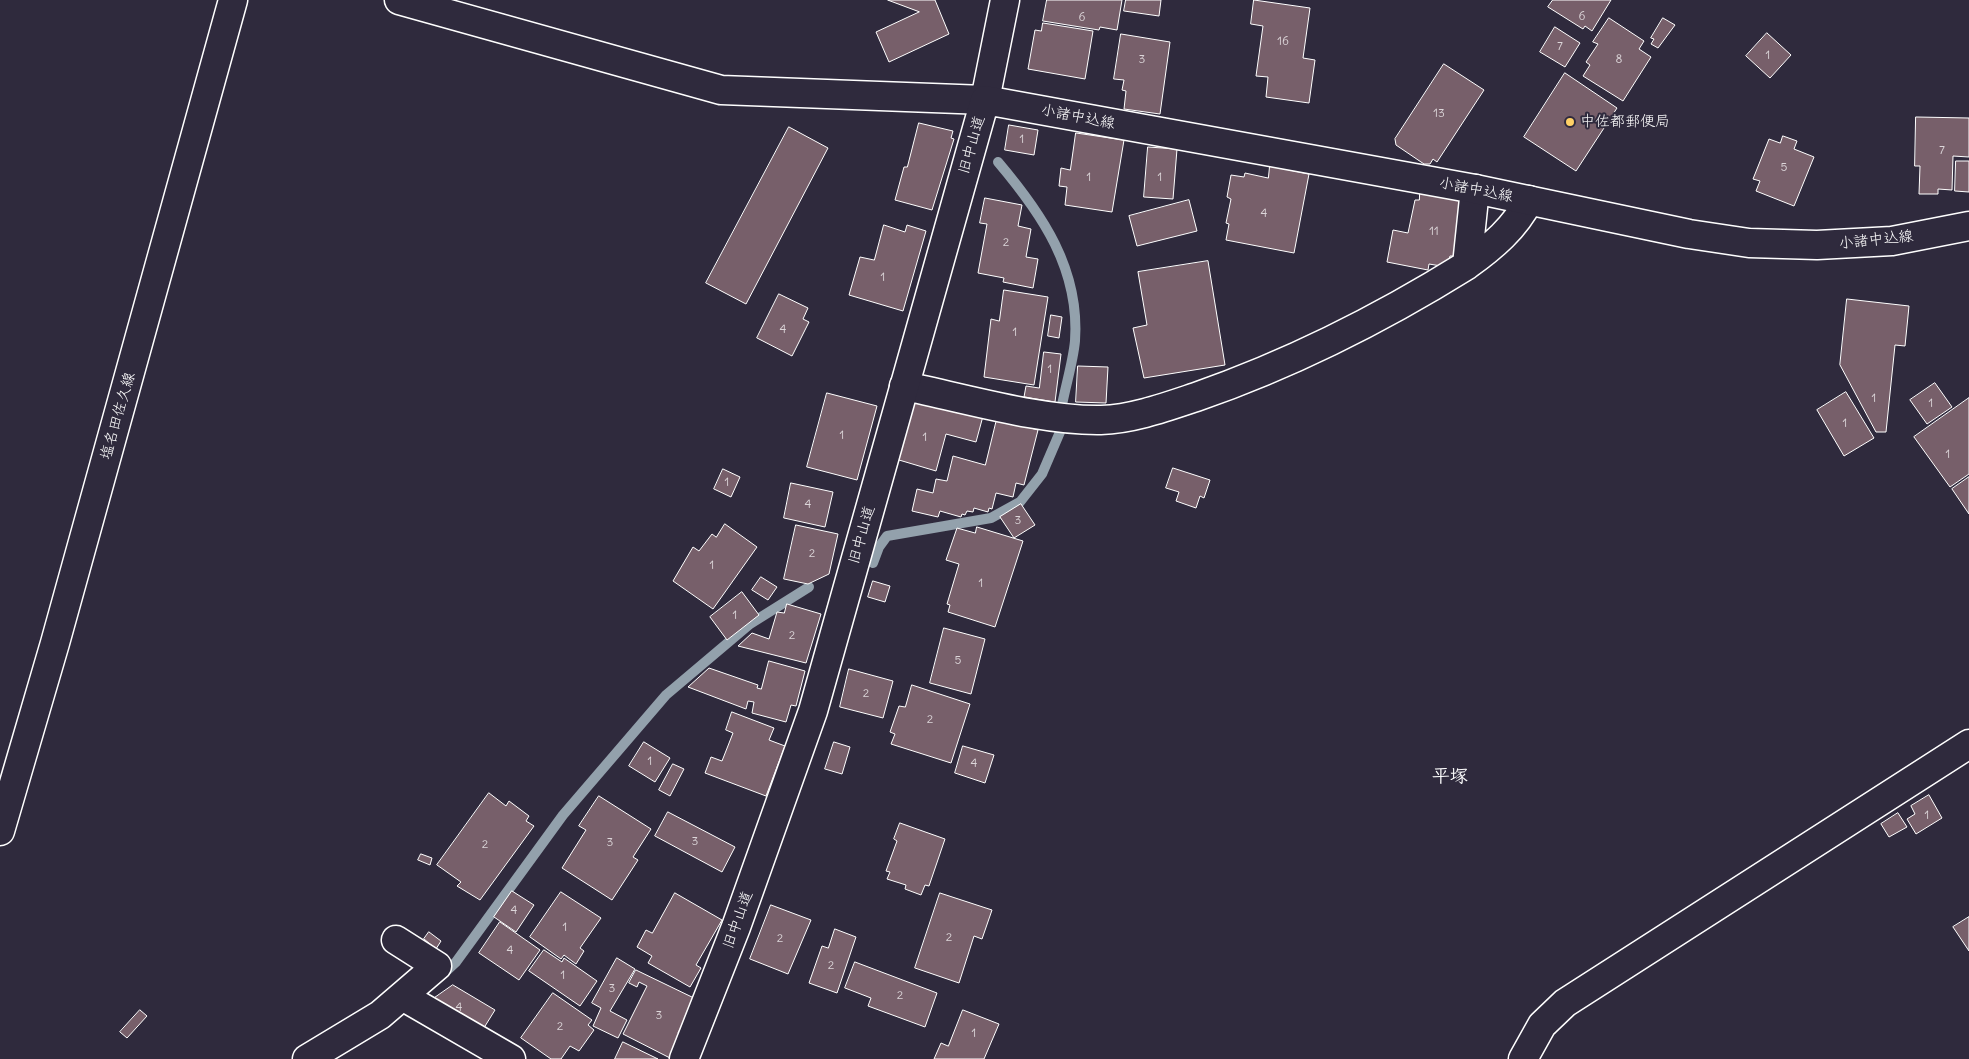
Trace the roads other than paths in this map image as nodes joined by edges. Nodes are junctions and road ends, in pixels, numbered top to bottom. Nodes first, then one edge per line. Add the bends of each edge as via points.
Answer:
1 (233, 0) edge
2 (399, 0) edge
3 (1005, 0) edge
4 (985, 100) junction
5 (1475, 189) junction
6 (1529, 200) junction
7 (1969, 226) edge
8 (1467, 265) junction
9 (904, 386) junction
10 (1969, 744) edge
11 (0, 831) edge
12 (396, 940) dead end
13 (404, 997) junction
14 (307, 1059) edge
15 (511, 1059) edge
16 (684, 1059) edge
17 (1524, 1059) edge

1 - 11 main road, 塩名田佐久線
2 - 4 main road, 小諸中込線 via 721,90
3 - 4 main road, 旧中山道
4 - 5 main road, 小諸中込線
4 - 9 main road, 旧中山道
5 - 6 main road, 小諸中込線
5 - 8 main road
6 - 7 main road, 小諸中込線 via 1689,234 1749,243 1817,246 1892,241
6 - 8 main road via 1520,219
8 - 9 main road via 1426,291 1283,364 1157,410 1103,420 1062,418
9 - 16 main road, 旧中山道 via 813,711 736,927
10 - 17 main road via 1564,1003 1542,1025
12 - 13 main road via 437,966
13 - 14 main road
13 - 15 main road

